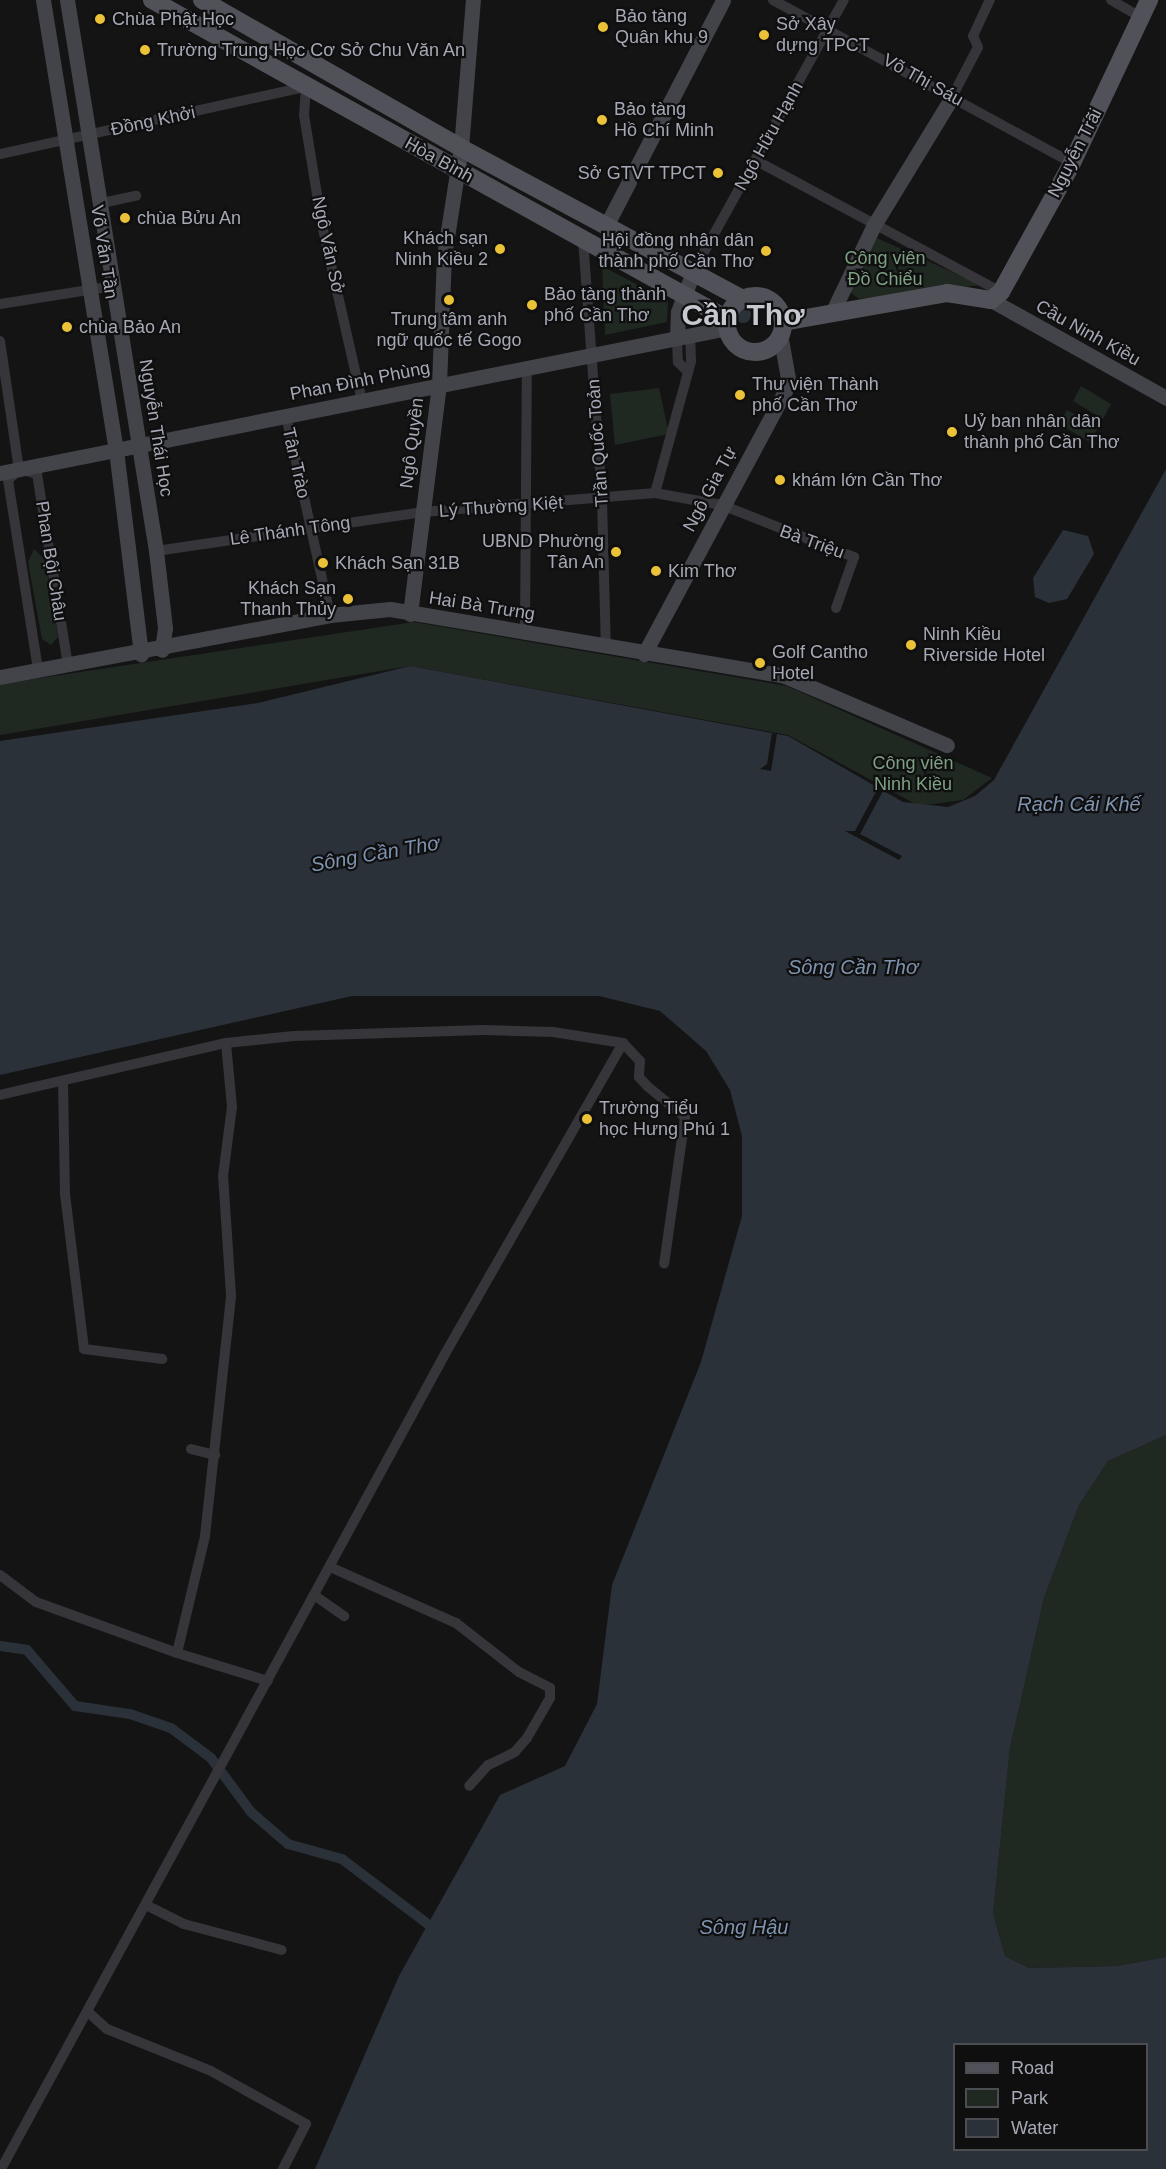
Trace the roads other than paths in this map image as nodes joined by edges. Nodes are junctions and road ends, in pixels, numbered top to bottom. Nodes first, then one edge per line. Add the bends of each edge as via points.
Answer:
1 (43, 0) edge
2 (67, 0) edge
3 (152, 0) edge
4 (202, 0) edge
5 (473, 0) edge
6 (723, 0) edge
7 (773, 0) edge
8 (844, 0) edge
9 (990, 0) edge
10 (1111, 0) edge
11 (1149, 0) edge
12 (1141, 17) junction
13 (828, 28) junction
14 (317, 65) junction
15 (306, 87) junction
16 (952, 97) junction
17 (89, 135) junction
18 (66, 141) junction
19 (461, 148) junction
20 (0, 154) edge
21 (755, 160) junction
22 (1072, 163) junction
23 (455, 168) junction
24 (136, 196) dead end
25 (102, 203) junction
26 (606, 225) junction
27 (874, 225) junction
28 (583, 239) junction
29 (693, 272) junction
30 (114, 286) junction
31 (90, 289) junction
32 (683, 295) junction
33 (996, 296) junction
34 (743, 298) junction
35 (0, 304) edge
36 (832, 313) junction
37 (727, 323) junction
38 (782, 330) junction
39 (683, 336) junction
40 (0, 341) edge
41 (591, 355) junction
42 (526, 368) junction
43 (439, 385) junction
44 (1166, 398) edge
45 (362, 401) junction
46 (286, 416) junction
47 (139, 446) junction
48 (116, 450) junction
49 (19, 470) junction
50 (0, 473) edge
51 (655, 493) junction
52 (602, 499) junction
53 (722, 505) junction
54 (525, 506) junction
55 (423, 512) junction
56 (311, 528) junction
57 (156, 551) junction
58 (836, 608) dead end
59 (410, 614) junction
60 (330, 615) junction
61 (525, 631) junction
62 (606, 648) junction
63 (162, 650) junction
64 (141, 654) junction
65 (644, 654) junction
66 (68, 665) junction
67 (38, 670) junction
68 (0, 677) edge
69 (947, 745) dead end
70 (226, 1043) junction
71 (623, 1043) junction
72 (63, 1081) junction
73 (0, 1095) edge
74 (664, 1264) dead end
75 (162, 1359) dead end
76 (191, 1449) dead end
77 (215, 1455) junction
78 (330, 1567) junction
79 (0, 1575) edge
80 (314, 1595) junction
81 (344, 1616) dead end
82 (177, 1653) junction
83 (268, 1681) junction
84 (469, 1786) dead end
85 (146, 1905) junction
86 (282, 1950) dead end
87 (87, 2013) junction
88 (1, 2169) edge
89 (283, 2169) edge

1 - 18 street, Võ Văn Tần
2 - 17 street, Nguyễn Thái Học
3 - 15 main road, Hòa Bình
4 - 14 main road, Hòa Bình
5 - 19 street
6 - 26 street
7 - 13 street, Võ Thị Sáu
8 - 13 street, Ngô Hữu Hạnh
9 - 16 street via 973,36 978,47
10 - 12 street
11 - 12 main road, Nguyễn Trãi
12 - 22 main road, Nguyễn Trãi
13 - 16 street, Võ Thị Sáu
13 - 21 street, Ngô Hữu Hạnh
14 - 15 street
14 - 19 main road, Hòa Bình
15 - 17 street, Đồng Khởi
15 - 23 main road, Hòa Bình
15 - 45 street, Ngô Văn Sở via 304,115 322,225
16 - 22 street, Võ Thị Sáu
16 - 27 street
17 - 18 street, Đồng Khởi
17 - 25 street, Nguyễn Thái Học
18 - 20 street, Đồng Khởi
18 - 31 street, Võ Văn Tần
19 - 23 street, Ngô Quyền
19 - 26 main road, Hòa Bình
21 - 27 street
21 - 29 street, Ngô Hữu Hạnh
22 - 33 main road, Nguyễn Trãi
23 - 28 main road, Hòa Bình
23 - 43 street, Ngô Quyền
24 - 25 street
25 - 30 street, Nguyễn Thái Học
26 - 29 main road, Hòa Bình
27 - 33 street
27 - 36 street
28 - 32 main road, Hòa Bình
28 - 41 street, Trần Quốc Toản
29 - 32 street
29 - 34 main road, Hòa Bình
30 - 31 street
30 - 47 street, Nguyễn Thái Học
31 - 35 street
31 - 48 street, Võ Văn Tần
32 - 37 main road, Hòa Bình
32 - 39 street
33 - 36 main road via 946,293
33 - 44 street, Cầu Ninh Kiều via 1037,328
34 - 37 main road
34 - 38 main road via 769,300
36 - 38 main road
37 - 38 main road via 736,345 753,352
37 - 39 street, Phan Đình Phùng
38 - 53 street, Ngô Gia Tự via 789,384
39 - 41 street, Phan Đình Phùng
39 - 51 street via 691,361
40 - 49 street
41 - 42 street, Phan Đình Phùng
41 - 52 street, Trần Quốc Toản
42 - 43 street, Phan Đình Phùng
42 - 54 street
43 - 45 street, Phan Đình Phùng
43 - 55 street, Ngô Quyền
45 - 46 street, Phan Đình Phùng
46 - 47 street, Phan Đình Phùng
46 - 56 street, Tân Trào
47 - 48 street, Phan Đình Phùng
47 - 57 street, Nguyễn Thái Học
48 - 49 street, Phan Đình Phùng
48 - 64 street, Võ Văn Tần
49 - 50 street, Phan Đình Phùng
49 - 66 street, Phan Bội Châu via 37,474
49 - 67 street via 8,480
51 - 52 street, Lý Thường Kiệt
51 - 53 street, Lý Thường Kiệt
52 - 54 street, Lý Thường Kiệt
52 - 62 street, Trần Quốc Toản
53 - 58 street, Bà Triệu via 854,557
53 - 65 street, Ngô Gia Tự
54 - 55 street, Lý Thường Kiệt
54 - 61 street
55 - 56 street, Lê Thánh Tông
55 - 59 street, Ngô Quyền
56 - 57 street, Lê Thánh Tông
56 - 60 street, Tân Trào
57 - 63 street, Nguyễn Thái Học via 165,628
59 - 60 street, Hai Bà Trưng via 390,609
59 - 61 street, Hai Bà Trưng
60 - 63 street, Hai Bà Trưng
61 - 62 street, Hai Bà Trưng
62 - 65 street, Hai Bà Trưng
63 - 64 street, Hai Bà Trưng
64 - 66 street, Hai Bà Trưng
65 - 69 street, Hai Bà Trưng via 785,676
66 - 67 street, Hai Bà Trưng
67 - 68 street, Hai Bà Trưng
70 - 71 street via 483,1030 553,1032
70 - 72 street
70 - 77 street via 232,1107 223,1176 231,1295
71 - 74 street via 640,1061 639,1077 685,1117
71 - 78 street
72 - 73 street
72 - 75 street via 65,1194 84,1349
76 - 77 street
77 - 82 street via 205,1536
78 - 80 street
78 - 84 street via 456,1623 519,1671 550,1688 550,1698 527,1738 515,1752 488,1765
79 - 82 street via 36,1602
80 - 81 street
80 - 83 street
82 - 83 street
83 - 85 street
85 - 86 street via 184,1924
85 - 87 street
87 - 88 street
87 - 89 street via 107,2030 211,2071 306,2124

